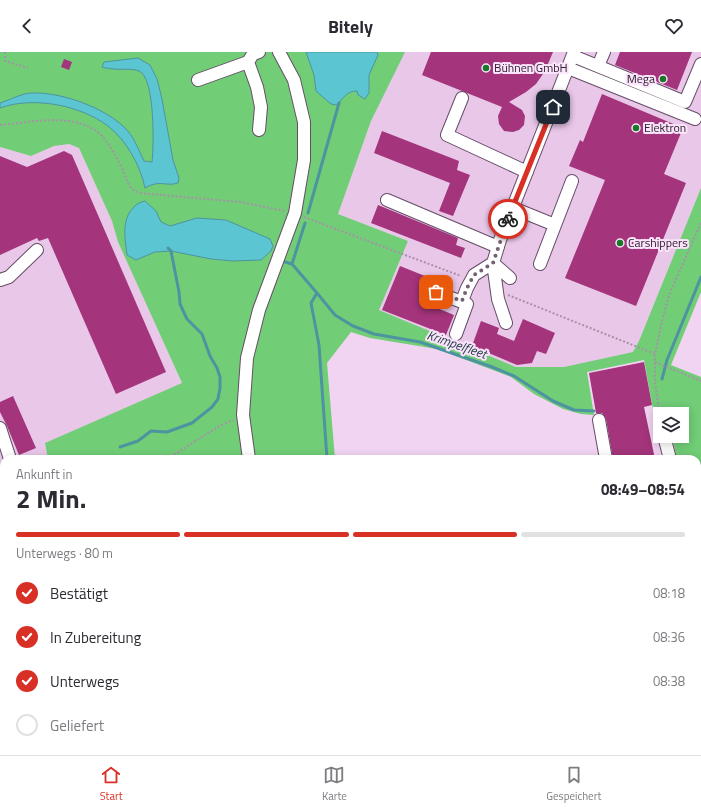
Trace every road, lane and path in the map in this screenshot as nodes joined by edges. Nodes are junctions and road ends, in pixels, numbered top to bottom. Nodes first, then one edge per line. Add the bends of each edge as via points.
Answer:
1 (5, 52) edge
2 (259, 52) edge
3 (279, 52) edge
4 (604, 52) edge
5 (574, 54) edge
6 (248, 62) junction
7 (701, 64) edge
8 (598, 66) junction
9 (28, 68) dead end
10 (568, 68) junction
11 (198, 80) dead end
12 (462, 98) dead end
13 (695, 119) dead end
14 (0, 125) edge
15 (259, 130) dead end
16 (527, 172) junction
17 (572, 181) dead end
18 (387, 200) dead end
19 (513, 208) junction
20 (295, 213) junction
21 (701, 223) edge
22 (555, 225) junction
23 (498, 247) junction
24 (37, 250) dead end
25 (493, 263) junction
26 (540, 264) dead end
27 (465, 278) dead end
28 (510, 278) dead end
29 (0, 280) edge
30 (436, 292) dead end
31 (503, 293) dead end
32 (462, 301) junction
33 (506, 323) dead end
34 (456, 334) dead end
35 (655, 354) junction
36 (655, 362) junction
37 (701, 381) edge
38 (659, 407) edge
39 (244, 415) junction
40 (599, 420) dead end
41 (0, 428) edge
42 (666, 443) edge
43 (9, 455) edge
44 (173, 455) edge
45 (249, 455) edge
46 (605, 455) edge
47 (669, 455) edge

1 - 9 path via 5,61
2 - 6 street via 253,54
3 - 20 street via 294,80 304,122 304,160
4 - 8 street
5 - 8 street
5 - 10 street
6 - 11 street
6 - 15 street via 261,107
7 - 8 street via 685,102
10 - 13 street
10 - 16 street
12 - 16 street via 447,135
14 - 20 path via 70,120 93,128 111,148 132,190 139,193 240,202
16 - 19 street
17 - 22 street
18 - 23 street
19 - 22 street
19 - 23 street
20 - 27 path
20 - 39 street via 259,310 247,358
21 - 35 path via 670,295
22 - 26 street
23 - 25 street
24 - 29 street via 9,277
25 - 28 street
25 - 32 street via 474,275
25 - 33 street via 498,299
30 - 32 street
31 - 35 path
32 - 34 street via 467,304
35 - 36 path
36 - 37 path
36 - 38 path
39 - 44 path via 221,425
39 - 45 street
40 - 46 street
41 - 43 street
42 - 47 street

